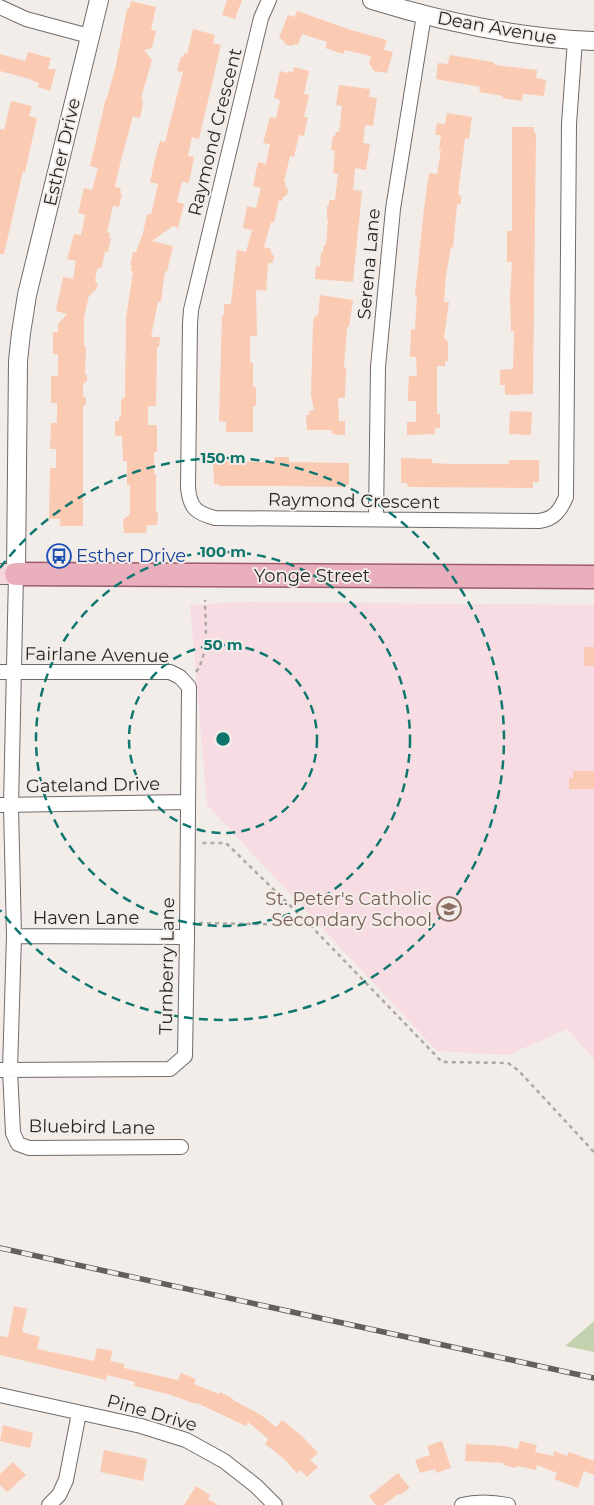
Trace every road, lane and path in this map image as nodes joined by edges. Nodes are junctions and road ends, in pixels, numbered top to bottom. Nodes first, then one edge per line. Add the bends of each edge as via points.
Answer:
1 (99, 0) edge
2 (269, 0) edge
3 (372, 0) edge
4 (0, 7) edge
5 (424, 15) junction
6 (89, 36) junction
7 (575, 40) junction
8 (594, 41) edge
9 (376, 519) junction
10 (8, 574) edge
11 (594, 577) edge
12 (206, 600) dead end
13 (0, 672) edge
14 (14, 672) junction
15 (196, 672) dead end
16 (189, 687) joint
17 (187, 802) junction
18 (6, 805) edge
19 (205, 843) dead end
20 (204, 923) dead end
21 (310, 925) junction
22 (14, 936) junction
23 (187, 937) junction
24 (5, 1070) edge
25 (181, 1147) dead end
26 (594, 1152) edge
27 (0, 1395) edge
28 (79, 1413) junction
29 (49, 1505) edge
30 (275, 1505) edge
31 (462, 1505) edge
32 (508, 1505) edge

1 - 6 street, Esther Drive
2 - 9 street, Raymond Crescent via 191,310 190,502 197,510 215,518
3 - 5 street, Dean Avenue
4 - 6 street via 26,19
5 - 7 street, Dean Avenue via 484,28
5 - 9 street, Serena Lane via 392,219 378,367
6 - 10 street, Esther Drive via 27,295 21,333
7 - 8 street, Dean Avenue
7 - 9 street, Raymond Crescent via 569,124 564,503 553,517 539,522
10 - 11 main road, Yonge Street
10 - 14 street, Bluebird Lane
12 - 15 path via 205,653
13 - 14 street, Fairlane Avenue
14 - 16 street, Fairlane Avenue via 170,672
14 - 18 street, Bluebird Lane
16 - 17 street, Turnberry Lane
17 - 18 street, Gateland Drive
17 - 23 street, Turnberry Lane
18 - 22 street, Bluebird Lane
19 - 21 path via 226,843
20 - 21 path
21 - 26 path via 442,1062 508,1064 518,1070
22 - 23 street, Haven Lane
22 - 24 street, Bluebird Lane
23 - 24 street, Turnberry Lane via 185,1056 170,1069
24 - 25 street, Bluebird Lane via 13,1133 18,1144 29,1148
27 - 28 street, Pine Drive
28 - 29 street via 66,1480 59,1495
28 - 30 street, Pine Drive via 186,1440 224,1461
31 - 32 street via 472,1502

